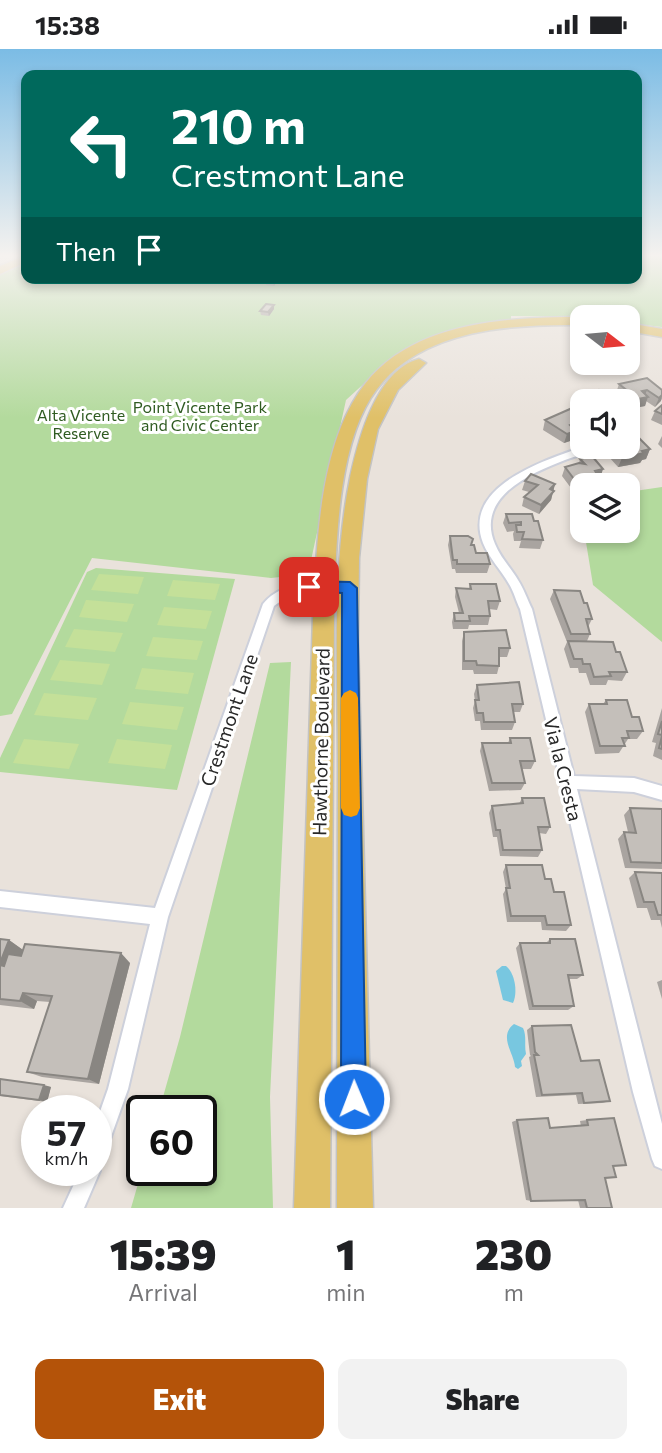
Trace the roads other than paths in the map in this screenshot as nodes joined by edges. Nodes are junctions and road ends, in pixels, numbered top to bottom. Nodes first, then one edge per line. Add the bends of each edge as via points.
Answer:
1 (570, 321) edge
2 (570, 329) edge
3 (640, 329) edge
4 (662, 333) edge
5 (640, 337) edge
6 (662, 341) edge
7 (570, 456) edge
8 (337, 587) junction
9 (566, 782) junction
10 (662, 793) edge
11 (0, 899) edge
12 (160, 917) junction
13 (112, 1106) edge
14 (662, 1159) edge
15 (83, 1186) edge
16 (73, 1208) edge
17 (312, 1208) edge
18 (355, 1208) edge

1 - 8 main road, Hawthorne Boulevard via 481,328 429,344 386,372 361,402 336,482
2 - 8 main road, Hawthorne Boulevard via 533,329 474,339 427,358 394,383 383,399 365,449
3 - 4 main road
5 - 6 main road
7 - 9 street, Via la Cresta via 515,479 492,499 486,512 487,539 526,609
8 - 12 street, Crestmont Lane via 294,587 269,604
8 - 17 main road, Hawthorne Boulevard
8 - 18 main road, Hawthorne Boulevard
9 - 10 street via 634,785
9 - 14 street, Via la Cresta
11 - 12 street
12 - 13 street, Crestmont Lane
15 - 16 street

